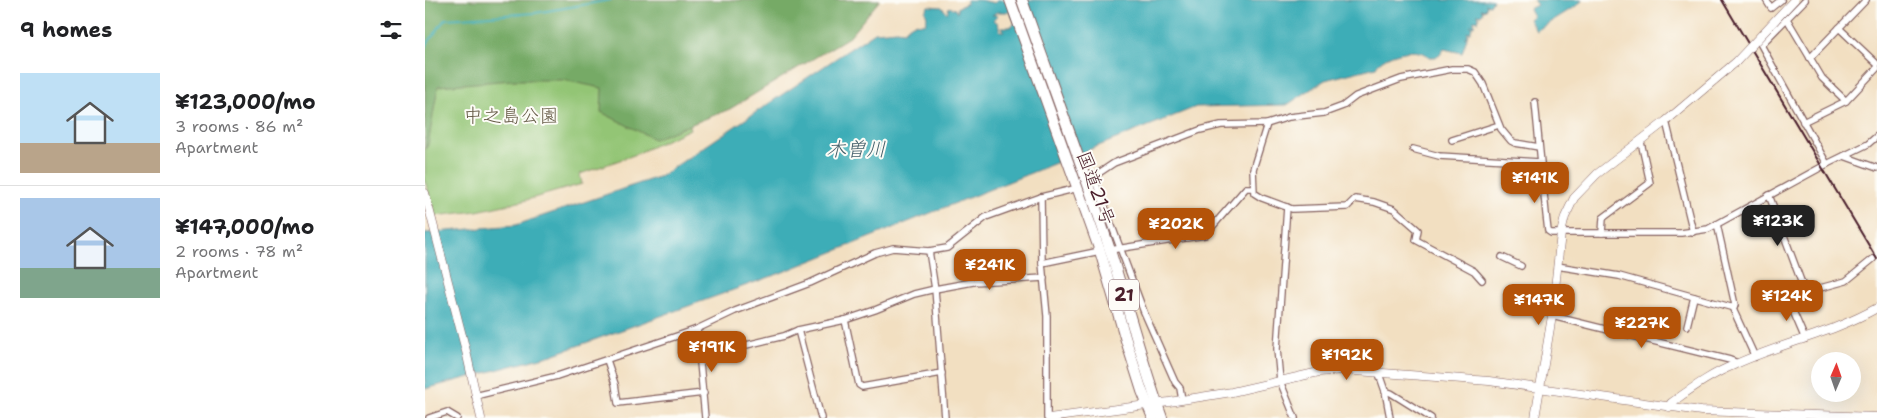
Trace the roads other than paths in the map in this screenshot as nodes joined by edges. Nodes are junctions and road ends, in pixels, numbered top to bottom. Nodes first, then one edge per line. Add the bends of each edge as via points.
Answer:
1 (1010, 0) edge
2 (1022, 0) edge
3 (1765, 0) edge
4 (1781, 0) edge
5 (1794, 0) edge
6 (1805, 0) edge
7 (1866, 0) edge
8 (1787, 19) junction
9 (1839, 28) junction
10 (1811, 58) junction
11 (1877, 64) edge
12 (1877, 68) edge
13 (1846, 101) junction
14 (1535, 102) dead end
15 (1666, 121) junction
16 (1803, 122) junction
17 (1267, 124) junction
18 (1499, 125) junction
19 (1877, 136) edge
20 (1452, 140) dead end
21 (1641, 142) junction
22 (1539, 147) junction
23 (1413, 150) dead end
24 (1844, 156) junction
25 (1541, 162) junction
26 (1827, 164) junction
27 (1877, 168) edge
28 (1089, 177) junction
29 (1078, 188) junction
30 (1253, 188) junction
31 (1769, 195) junction
32 (426, 197) edge
33 (1041, 197) junction
34 (1287, 208) junction
35 (1717, 224) junction
36 (1693, 232) junction
37 (1561, 233) junction
38 (1602, 233) junction
39 (1110, 250) junction
40 (929, 251) junction
41 (1502, 257) dead end
42 (1873, 259) dead end
43 (1043, 262) junction
44 (1521, 266) dead end
45 (1557, 266) junction
46 (1044, 278) junction
47 (1482, 280) dead end
48 (935, 289) junction
49 (1805, 292) junction
50 (1694, 297) junction
51 (1732, 307) junction
52 (1877, 308) edge
53 (1552, 316) junction
54 (845, 320) junction
55 (1687, 326) dead end
56 (697, 329) junction
57 (798, 330) junction
58 (1805, 339) junction
59 (700, 356) junction
60 (1755, 357) junction
61 (607, 360) junction
62 (1738, 363) junction
63 (1378, 371) junction
64 (943, 373) junction
65 (1280, 381) junction
66 (1540, 388) junction
67 (1385, 391) junction
68 (474, 392) junction
69 (704, 393) junction
70 (1182, 400) junction
71 (1152, 404) junction
72 (1669, 407) junction
73 (1729, 415) edge
74 (1807, 416) edge
75 (1877, 417) edge
76 (429, 418) edge
77 (457, 418) edge
78 (481, 418) edge
79 (705, 418) edge
80 (821, 418) edge
81 (945, 418) edge
82 (1048, 418) edge
83 (1153, 418) edge
84 (1161, 418) edge
85 (1295, 418) edge
86 (1390, 418) edge
87 (1431, 418) edge
88 (1535, 418) edge

1 - 29 highway, 国道21号 / 21
2 - 28 highway, 国道21号 / 21
3 - 4 street via 1771,8
5 - 15 street, bridge via 1736,62
6 - 8 street
7 - 9 street
8 - 10 street
8 - 16 street via 1761,45
9 - 10 street
9 - 11 street
10 - 13 street via 1822,78
12 - 13 street
13 - 16 street
14 - 22 street
15 - 21 street
15 - 36 street
16 - 26 street
17 - 18 street via 1289,117 1324,113 1343,106 1356,96 1401,79 1468,69 1475,72 1483,84
17 - 28 street via 1200,130 1113,163
17 - 30 street via 1253,168
18 - 20 street
18 - 22 street via 1515,144
19 - 24 street
21 - 37 street via 1581,189 1565,216
21 - 38 street via 1650,183 1603,218
22 - 25 street
23 - 25 street via 1439,156
24 - 26 street
24 - 27 street
25 - 37 street via 1548,231
26 - 31 street
28 - 39 highway, 国道21号 / 21
29 - 33 street
29 - 39 highway, 国道21号 / 21
30 - 34 street via 1254,193 1262,198
30 - 39 street via 1246,188 1205,235
31 - 35 street
31 - 49 street
32 - 68 street via 460,324
33 - 40 street via 986,217 947,248
33 - 43 street
34 - 47 street via 1347,207 1355,199 1381,204 1394,209 1419,230 1416,240 1461,263
34 - 65 street via 1277,349
35 - 36 street
35 - 51 street via 1735,304
36 - 38 street
37 - 38 street
37 - 45 street
39 - 43 street
39 - 70 street via 1144,312 1181,391
39 - 71 highway, 国道21号 / 21 via 1125,337
40 - 48 street
40 - 56 street via 893,248 875,253 810,283 735,310
41 - 44 street
42 - 49 street via 1846,281
43 - 46 street
45 - 50 street via 1619,276
45 - 53 street
46 - 48 street via 973,282
46 - 82 street
48 - 54 street
48 - 64 street
49 - 58 street via 1787,297
50 - 51 street
50 - 55 street
51 - 60 street
52 - 58 street
53 - 62 street
53 - 66 street
54 - 57 street
54 - 64 street via 862,387
56 - 59 street
56 - 61 street
57 - 59 street
57 - 80 street
58 - 60 street
59 - 69 street
60 - 62 street
61 - 68 street via 557,376
61 - 69 street via 617,403
62 - 72 street via 1710,377
63 - 65 street via 1331,370
63 - 66 street
63 - 67 street
64 - 81 street
65 - 70 street
65 - 85 street
66 - 72 street
66 - 88 street
67 - 86 street
67 - 87 street
68 - 78 street
69 - 79 street
70 - 71 street
71 - 82 street
71 - 83 highway, 国道21号 / 21
71 - 84 highway, 国道21号 / 21
72 - 73 street
73 - 74 street
74 - 75 street
76 - 77 street via 447,412

